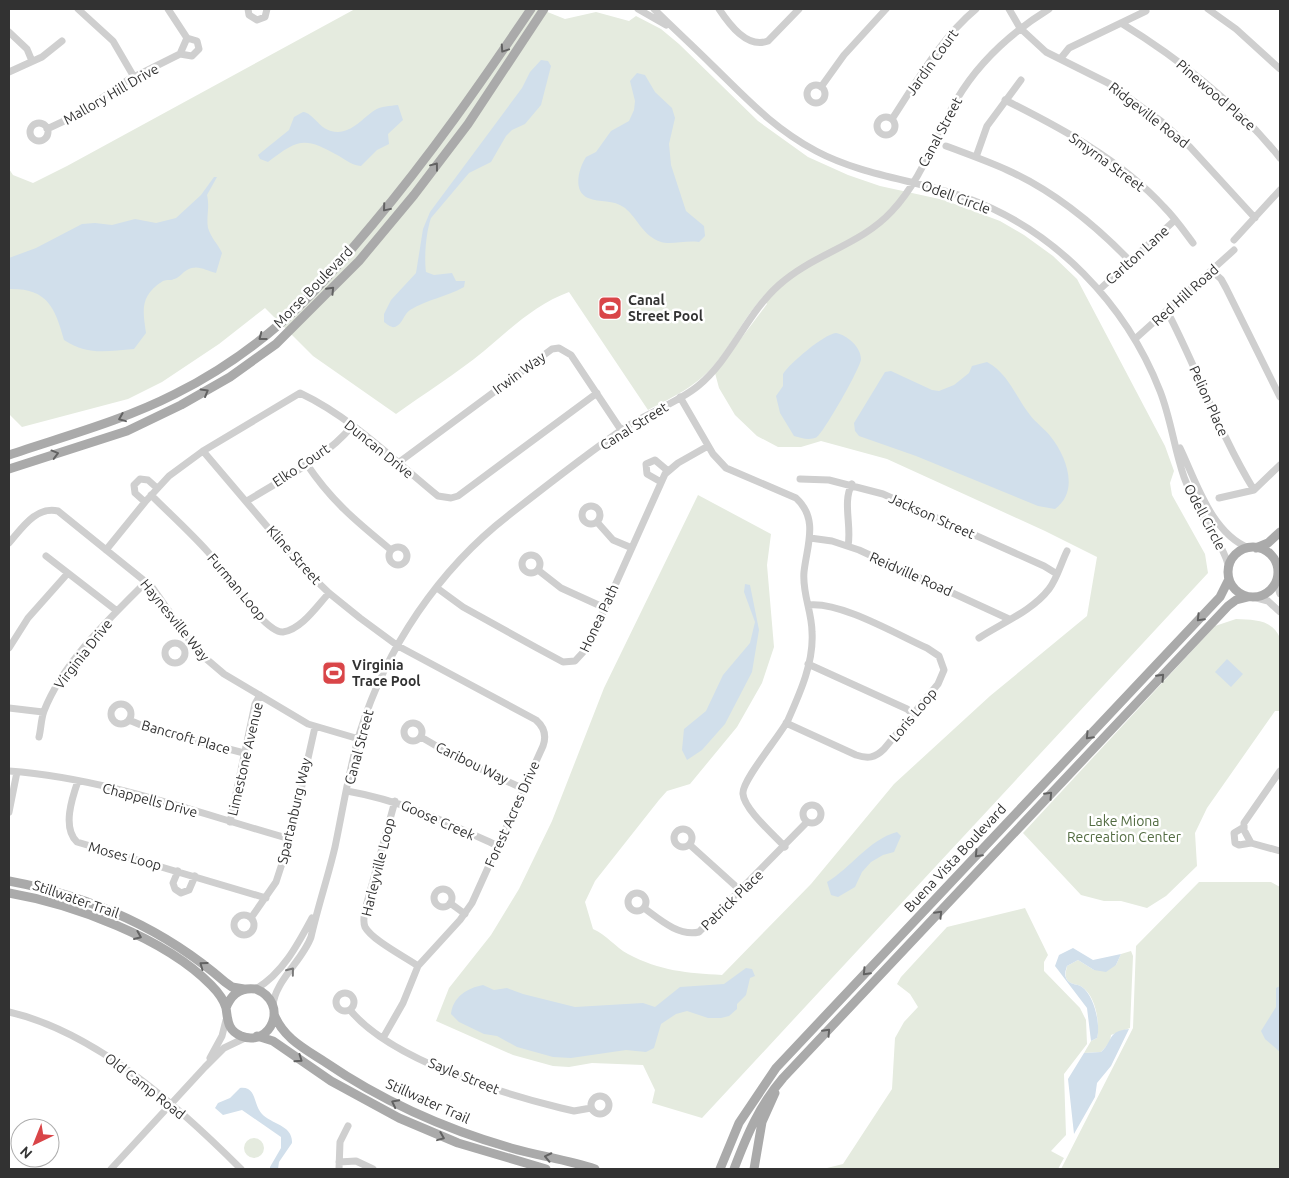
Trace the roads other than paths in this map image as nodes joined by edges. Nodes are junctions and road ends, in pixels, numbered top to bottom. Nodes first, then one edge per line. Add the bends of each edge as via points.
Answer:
1 (78, 9) edge
2 (168, 9) edge
3 (248, 9) edge
4 (268, 9) edge
5 (531, 9) edge
6 (544, 9) edge
7 (638, 9) edge
8 (654, 9) edge
9 (720, 9) edge
10 (799, 9) edge
11 (886, 9) edge
12 (976, 9) edge
13 (1009, 9) edge
14 (1049, 9) edge
15 (1208, 9) edge
16 (1146, 11) dead end
17 (1121, 23) junction
18 (671, 28) junction
19 (1020, 28) junction
20 (9, 32) edge
21 (187, 38) junction
22 (62, 41) dead end
23 (180, 54) junction
24 (1061, 58) junction
25 (32, 61) junction
26 (1280, 69) edge
27 (9, 72) edge
28 (134, 78) junction
29 (1021, 80) dead end
30 (821, 87) dead end
31 (1005, 100) junction
32 (892, 119) dead end
33 (47, 129) dead end
34 (946, 146) dead end
35 (976, 157) junction
36 (1280, 158) edge
37 (914, 182) junction
38 (1280, 190) edge
39 (1255, 218) junction
40 (1175, 220) junction
41 (1234, 240) dead end
42 (1193, 243) dead end
43 (1234, 250) dead end
44 (1130, 261) junction
45 (1212, 271) junction
46 (1099, 290) junction
47 (1167, 311) junction
48 (1135, 339) junction
49 (597, 393) junction
50 (680, 397) junction
51 (1280, 397) edge
52 (352, 426) junction
53 (622, 430) junction
54 (1174, 436) junction
55 (708, 446) junction
56 (203, 451) junction
57 (9, 455) edge
58 (398, 463) junction
59 (306, 464) junction
60 (1280, 465) edge
61 (9, 469) edge
62 (668, 471) junction
63 (800, 479) dead end
64 (661, 482) junction
65 (852, 484) junction
66 (157, 488) junction
67 (1254, 490) junction
68 (151, 495) junction
69 (1219, 498) dead end
70 (247, 501) junction
71 (145, 502) junction
72 (597, 522) dead end
73 (1280, 532) edge
74 (810, 538) junction
75 (9, 543) edge
76 (848, 546) junction
77 (632, 548) junction
78 (1252, 548) junction
79 (106, 550) junction
80 (391, 550) dead end
81 (1067, 551) dead end
82 (1280, 555) edge
83 (46, 556) dead end
84 (1228, 568) junction
85 (538, 570) dead end
86 (1278, 571) junction
87 (68, 573) junction
88 (1056, 574) junction
89 (1229, 579) junction
90 (146, 582) junction
91 (1276, 582) junction
92 (437, 588) junction
93 (329, 593) junction
94 (1280, 594) edge
95 (1251, 597) junction
96 (808, 605) junction
97 (604, 608) junction
98 (117, 611) junction
99 (1280, 612) edge
100 (1009, 619) junction
101 (979, 638) dead end
102 (190, 642) junction
103 (398, 646) junction
104 (183, 647) dead end
105 (9, 648) edge
106 (808, 664) junction
107 (260, 695) junction
108 (9, 708) edge
109 (43, 712) junction
110 (913, 714) junction
111 (129, 720) dead end
112 (786, 723) junction
113 (315, 727) junction
114 (40, 737) dead end
115 (420, 737) dead end
116 (358, 739) junction
117 (244, 753) junction
118 (9, 771) edge
119 (1280, 771) edge
120 (17, 772) junction
121 (78, 781) junction
122 (524, 789) junction
123 (347, 791) junction
124 (395, 801) junction
125 (9, 812) edge
126 (230, 822) junction
127 (808, 822) dead end
128 (1244, 827) junction
129 (290, 839) junction
130 (1251, 843) junction
131 (690, 845) dead end
132 (498, 846) junction
133 (785, 846) junction
134 (1280, 851) edge
135 (178, 871) junction
136 (195, 876) junction
137 (9, 881) edge
138 (741, 891) junction
139 (9, 893) edge
140 (266, 898) junction
141 (450, 903) dead end
142 (317, 908) junction
143 (644, 908) dead end
144 (465, 914) junction
145 (251, 918) dead end
146 (294, 950) junction
147 (302, 955) junction
148 (418, 966) junction
149 (244, 989) junction
150 (256, 989) junction
151 (226, 1008) junction
152 (274, 1010) junction
153 (350, 1010) dead end
154 (9, 1012) edge
155 (226, 1020) junction
156 (257, 1036) junction
157 (247, 1037) junction
158 (383, 1038) junction
159 (205, 1067) junction
160 (794, 1068) junction
161 (170, 1105) junction
162 (591, 1108) dead end
163 (348, 1126) dead end
164 (339, 1165) edge
165 (111, 1169) edge
166 (240, 1169) edge
167 (373, 1169) edge
168 (546, 1169) edge
169 (595, 1169) edge
170 (720, 1169) edge
171 (734, 1169) edge
172 (754, 1169) edge

1 - 28 street via 113,41
2 - 21 street
3 - 4 street via 249,15 257,20 265,17
5 -> 57 main road, Morse Boulevard via 408,183 336,268 283,322 232,360 176,394 120,419
61 -> 6 main road, Morse Boulevard via 128,431 230,377 276,344 359,261 414,195 468,124
7 - 18 street, Odell Circle
8 - 18 street, Odell Circle
9 - 10 street via 742,34 761,43 768,41
11 - 30 street via 844,55
12 - 32 street, Jardin Court via 947,40
13 - 19 street, Ridgeville Road
14 - 19 street, Canal Street
15 - 26 street via 1236,29
16 - 17 street
17 - 24 street via 1069,48
17 - 36 street, Pinewood Place via 1210,86
18 - 37 street, Odell Circle via 760,113 797,141 857,168
19 - 24 street, Ridgeville Road via 1041,48
19 - 37 street, Canal Street via 977,69
20 - 25 street via 27,49
21 - 23 street
21 - 23 street, Mallory Hill Drive via 194,38 200,49 192,56
22 - 25 street
23 - 28 street, Mallory Hill Drive
24 - 39 street, Ridgeville Road via 1110,84 1161,120
25 - 27 street
28 - 33 street, Mallory Hill Drive via 79,114
29 - 31 street
31 - 35 street via 987,126
31 - 40 street, Smyrna Street via 1078,139 1134,180
34 - 35 street
35 - 44 street via 1009,170 1068,205
37 - 46 street, Odell Circle via 968,198 1020,225 1052,246
37 - 50 street, Canal Street via 893,211 868,233 815,259 778,286 756,309 718,366
38 - 39 street
39 - 41 street
40 - 42 street, Smyrna Street
40 - 44 street, Carlton Lane
43 - 45 street, Red Hill Road
44 - 46 street, Carlton Lane
45 - 47 street, Red Hill Road
45 - 51 street via 1226,288
46 - 48 street, Odell Circle
47 - 48 street, Red Hill Road
47 - 67 street, Pelion Place via 1237,463
48 - 54 street, Odell Circle via 1160,389
49 - 53 street, Irwin Way
49 - 58 street, Duncan Drive via 458,496 438,496
49 - 58 street, Irwin Way via 571,355 559,348 552,349
50 - 53 street, Canal Street
50 - 55 street
52 - 56 street, Duncan Drive via 318,401 300,393
52 - 58 street, Duncan Drive
52 - 59 street, Elko Court
53 - 92 street, Canal Street via 499,522
54 - 78 street, Odell Circle via 1218,521 1234,541
54 - 84 street, Odell Circle via 1192,498 1224,550
55 - 62 street, Honea Path
55 - 74 street via 733,471 796,498 810,517
56 - 66 street, Duncan Drive
56 - 70 street, Kline Street
59 - 70 street, Elko Court
59 - 80 street via 340,508
60 - 67 street
62 - 64 street, Honea Path
62 - 64 street via 658,461 646,464 647,474
63 - 65 street, Jackson Street
64 - 77 street, Honea Path
65 - 76 street via 847,497
65 - 88 street, Jackson Street via 898,500
66 - 68 street, Duncan Drive
66 - 71 street via 144,479 134,485 135,493
67 - 69 street
68 - 71 street, Duncan Drive
68 - 93 street, Furman Loop via 207,552 248,604 274,629 281,632 292,630
70 - 93 street, Kline Street via 299,564
71 - 79 street, Duncan Drive
72 - 77 street via 613,540
73 - 78 main road via 1268,542
74 - 76 street, Reidville Road
74 - 96 street via 804,580
75 - 79 street, Haynesville Way via 32,518 47,510 58,511
76 - 100 street, Reidville Road
77 - 97 street, Honea Path
78 - 84 main road via 1236,555
78 - 86 main road via 1271,555
79 - 90 street, Haynesville Way
81 - 88 street
82 - 86 main road
83 - 87 street
84 - 89 main road
85 - 97 street via 562,588
86 - 91 main road
87 - 98 street
87 - 105 street via 28,618
88 - 100 street via 1039,599
89 - 95 main road via 1236,590
89 -> 170 main road, Buena Vista Boulevard via 1220,597 776,1068 739,1123
90 - 98 street, Virginia Drive
90 - 102 street, Haynesville Way via 167,606
91 - 94 street
91 - 95 main road, Buena Vista Boulevard via 1267,593
92 - 97 street, Honea Path via 463,607 563,662 575,661 584,654
92 - 103 street, Canal Street
93 - 103 street, Kline Street
95 - 99 street via 1268,601
160 -> 95 main road, Buena Vista Boulevard via 1228,606 1236,600
96 - 106 street via 812,633
96 - 110 street, Loris Loop via 822,604 843,610 939,656 944,670 942,677
98 - 109 street, Virginia Drive via 100,628 56,687
100 - 101 street
102 - 104 street
102 - 107 street, Haynesville Way via 213,666
103 - 116 street, Canal Street via 380,680
103 - 122 street, Forest Acres Drive via 540,724 545,740
106 - 110 street
106 - 112 street
107 - 113 street, Haynesville Way
107 - 117 street, Limestone Avenue
108 - 109 street
109 - 114 street, Virginia Drive
110 - 112 street, Loris Loop via 884,749 870,758 856,755
111 - 117 street, Bancroft Place
112 - 133 street via 745,781 743,789 748,805
113 - 116 street, Haynesville Way
113 - 129 street, Spartanburg Way
115 - 122 street, Caribou Way
116 - 123 street, Canal Street
117 - 126 street, Limestone Avenue
118 - 120 street, Chappells Drive
119 - 128 street via 1246,818
120 - 121 street, Chappells Drive
120 - 125 street
121 - 126 street, Chappells Drive via 144,796
121 - 135 street, Moses Loop via 69,822 71,834 77,842
122 - 132 street, Forest Acres Drive
123 - 124 street, Goose Creek
123 - 142 street, Canal Street
124 - 132 street, Goose Creek
124 - 148 street, Harleyville Loop via 364,921 374,936
126 - 129 street, Chappells Drive
127 - 133 street, Patrick Place
128 - 130 street
128 - 130 street via 1234,833 1235,843 1244,846
129 - 140 street, Spartanburg Way via 276,882
130 - 134 street
131 - 138 street
132 - 144 street, Forest Acres Drive
133 - 138 street, Patrick Place
135 - 136 street, Moses Loop
135 - 136 street, Moses Loop via 174,885 181,893 189,890
136 - 140 street, Moses Loop
149 -> 137 main road, Stillwater Trail via 232,987 161,934 104,907 42,887
138 - 143 street, Patrick Place via 704,929 693,934 680,931
139 -> 151 main road, Stillwater Trail via 89,915 151,941 210,984
140 - 145 street, Spartanburg Way
141 - 144 street
142 - 146 street, Canal Street
142 - 147 street, Canal Street via 311,936
144 - 148 street, Forest Acres Drive
146 - 147 street
146 - 150 street, Canal Street via 275,976
152 -> 147 street, Canal Street via 278,990
148 - 158 street, Forest Acres Drive via 404,1003
149 - 150 main road
149 - 151 main road via 232,995
150 - 152 main road via 267,995
151 - 155 main road
152 - 156 main road via 270,1028
169 -> 152 main road, Stillwater Trail via 490,1142 411,1111 347,1077 294,1041 279,1025
153 - 158 street, Sayle Street
154 - 161 street, Old Camp Road via 45,1023 96,1048
155 - 157 main road via 234,1032
155 - 159 street via 220,1041
156 - 157 main road
156 -> 168 main road, Stillwater Trail via 274,1041 338,1085 399,1118 458,1143
157 - 159 street via 224,1048
158 - 162 street, Sayle Street via 440,1068 495,1090 574,1111
159 - 161 street
160 - 171 main road, Buena Vista Boulevard via 756,1114
160 - 172 main road via 773,1096 762,1122
161 - 165 street
161 - 166 street, Old Camp Road
163 - 164 street via 340,1142
164 - 167 street via 356,1161

